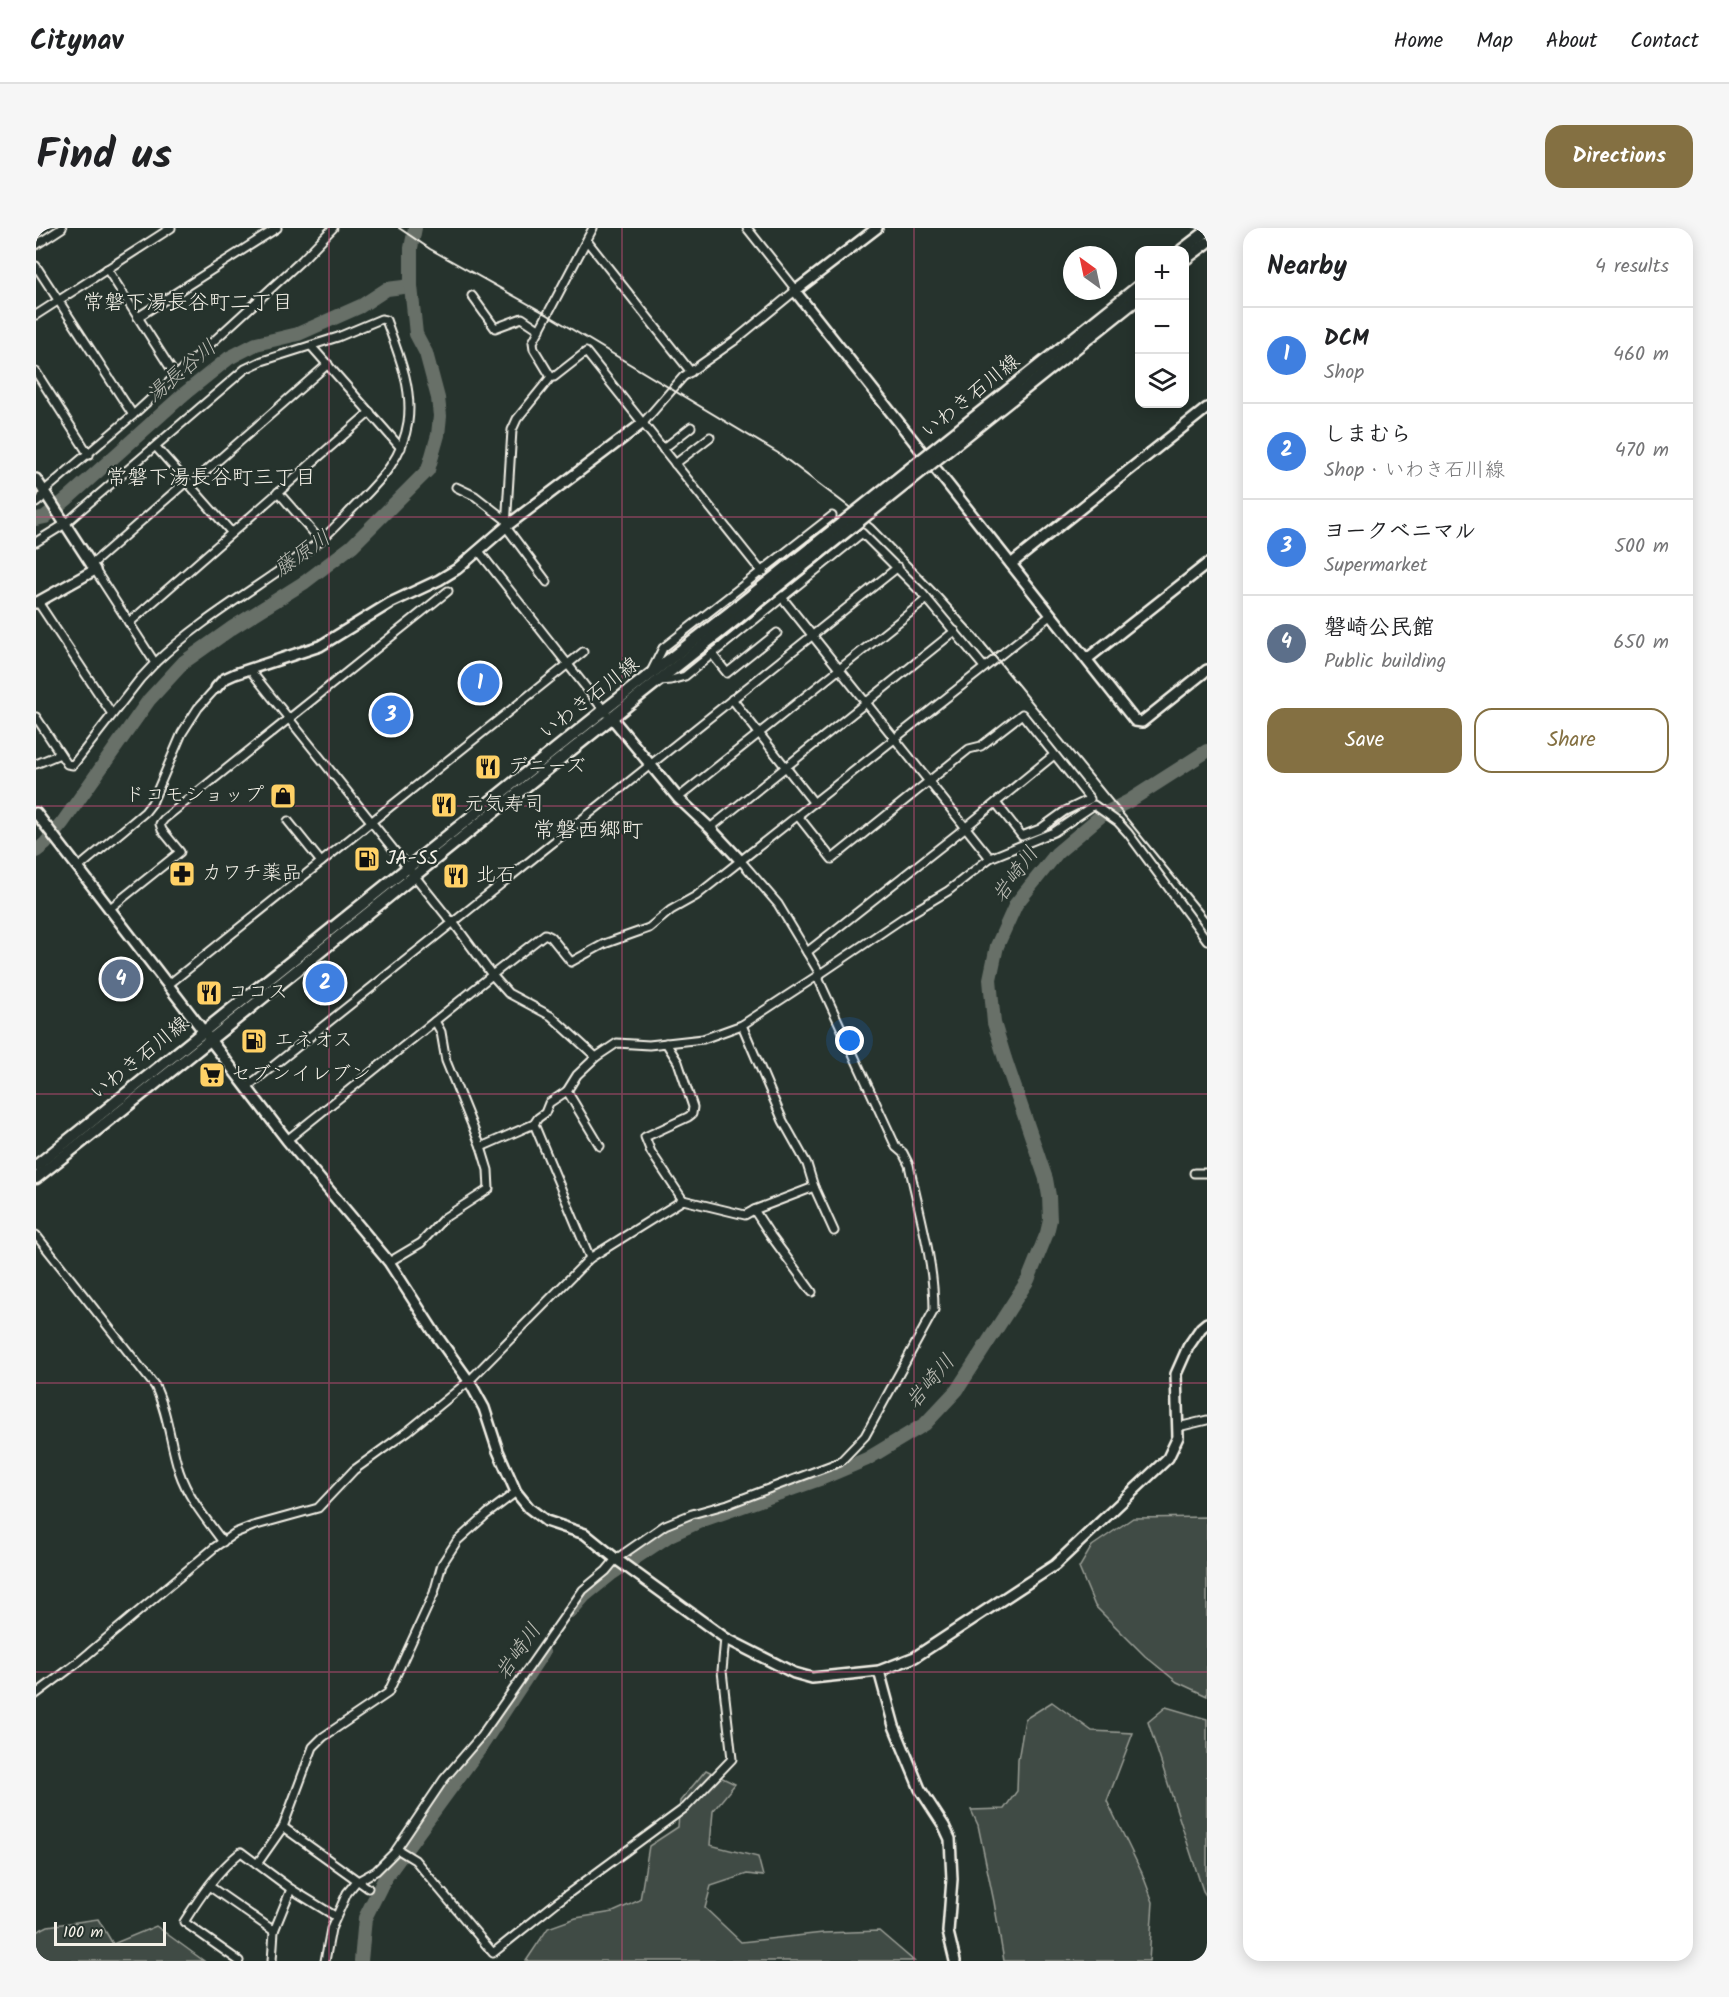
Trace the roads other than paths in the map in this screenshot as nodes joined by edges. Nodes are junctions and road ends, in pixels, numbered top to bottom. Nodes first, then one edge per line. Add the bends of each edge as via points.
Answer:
1 (62, 228) edge
2 (171, 228) edge
3 (277, 228) edge
4 (333, 228) edge
5 (593, 228) edge
6 (747, 228) edge
7 (877, 228) edge
8 (1202, 240) edge
9 (587, 241) junction
10 (36, 245) edge
11 (1189, 255) edge
12 (36, 266) edge
13 (107, 270) junction
14 (1135, 289) edge
15 (795, 291) junction
16 (472, 296) dead end
17 (1136, 300) edge
18 (58, 301) junction
19 (36, 315) edge
20 (138, 317) junction
21 (540, 330) junction
22 (312, 347) junction
23 (328, 364) junction
24 (36, 372) edge
25 (691, 372) junction
26 (175, 375) junction
27 (551, 377) junction
28 (1207, 408) edge
29 (370, 412) junction
30 (133, 415) junction
31 (643, 423) junction
32 (691, 427) dead end
33 (710, 437) dead end
34 (156, 447) junction
35 (401, 448) junction
36 (663, 449) junction
37 (89, 454) junction
38 (675, 464) junction
39 (36, 479) edge
40 (188, 483) junction
41 (456, 487) dead end
42 (278, 492) junction
43 (46, 495) junction
44 (36, 503) edge
45 (832, 516) dead end
46 (62, 520) junction
47 (506, 524) junction
48 (232, 533) junction
49 (320, 540) junction
50 (36, 542) edge
51 (478, 550) junction
52 (1011, 564) junction
53 (1207, 564) edge
54 (93, 567) junction
55 (898, 567) junction
56 (762, 572) junction
57 (548, 582) dead end
58 (448, 591) dead end
59 (782, 597) junction
60 (927, 599) junction
61 (37, 602) edge
62 (736, 613) junction
63 (1051, 615) junction
64 (129, 623) junction
65 (955, 631) junction
66 (777, 633) dead end
67 (813, 635) junction
68 (583, 652) dead end
69 (712, 654) junction
70 (1088, 659) junction
71 (155, 663) junction
72 (566, 665) junction
73 (984, 667) junction
74 (840, 669) junction
75 (250, 670) junction
76 (1207, 670) edge
77 (654, 678) junction
78 (216, 688) joint
79 (732, 699) junction
80 (866, 703) junction
81 (112, 714) junction
82 (607, 714) junction
83 (36, 717) edge
84 (289, 719) junction
85 (759, 734) junction
86 (896, 739) junction
87 (60, 754) junction
88 (1054, 755) junction
89 (36, 764) edge
90 (650, 765) junction
91 (786, 767) junction
92 (929, 781) junction
93 (678, 798) junction
94 (814, 803) junction
95 (996, 803) junction
96 (38, 815) edge
97 (798, 816) junction
98 (288, 821) dead end
99 (371, 822) junction
100 (966, 827) junction
101 (710, 828) junction
102 (990, 858) junction
103 (740, 860) junction
104 (321, 862) junction
105 (78, 868) junction
106 (411, 872) junction
107 (109, 909) junction
108 (453, 922) junction
109 (1207, 940) edge
110 (807, 952) junction
111 (820, 974) junction
112 (495, 977) junction
113 (168, 985) junction
114 (435, 1021) junction
115 (742, 1025) junction
116 (204, 1031) junction
117 (211, 1041) junction
118 (666, 1043) junction
119 (596, 1057) junction
120 (247, 1087) junction
121 (567, 1091) junction
122 (534, 1124) junction
123 (287, 1140) junction
124 (600, 1146) dead end
125 (481, 1147) junction
126 (36, 1166) edge
127 (1194, 1173) dead end
128 (1207, 1173) edge
129 (36, 1178) edge
130 (813, 1187) junction
131 (683, 1200) junction
132 (754, 1210) junction
133 (834, 1231) dead end
134 (36, 1234) edge
135 (590, 1258) junction
136 (389, 1262) junction
137 (812, 1292) dead end
138 (1207, 1323) edge
139 (469, 1381) junction
140 (1207, 1420) edge
141 (1178, 1427) junction
142 (516, 1492) junction
143 (223, 1542) junction
144 (618, 1560) junction
145 (725, 1638) junction
146 (879, 1671) junction
147 (36, 1694) edge
148 (283, 1827) junction
149 (397, 1849) junction
150 (257, 1864) junction
151 (356, 1882) junction
152 (209, 1886) junction
153 (368, 1888) dead end
154 (291, 1889) junction
155 (335, 1916) junction
156 (274, 1931) junction
157 (239, 1961) edge
158 (272, 1961) edge
159 (325, 1961) edge
160 (955, 1961) edge

1 - 10 street
2 - 13 street
3 - 20 street
4 - 26 street
5 - 9 street
6 - 15 street
7 - 15 street
8 - 11 main road
9 - 21 street
9 - 25 street
12 - 18 street
13 - 18 street
13 - 20 street
14 - 62 main road, いわき石川線, bridge
15 - 25 street
15 - 52 street
16 - 21 street via 495,328 522,318
17 - 62 main road, いわき石川線, bridge
18 - 19 street
18 - 30 street
20 - 26 street
21 - 27 street via 533,342 534,349
22 - 23 street
22 - 34 street via 262,361 234,376
22 - 35 street via 386,320 408,396 408,423
23 - 29 street
23 - 40 street
24 - 37 street
25 - 31 street
26 - 30 street
27 - 31 street via 586,352
27 - 47 street via 514,425
28 - 52 street
29 - 35 street
29 - 42 street
30 - 37 street
31 - 36 street
31 - 47 street
32 - 36 street
33 - 38 street
34 - 40 street
34 - 46 street
35 - 49 street via 381,479
36 - 38 street
37 - 43 street
38 - 56 street
39 - 43 street
40 - 48 street
40 - 54 street
41 - 47 street via 475,496
42 - 48 street
42 - 49 street
43 - 44 street
43 - 46 street
45 - 56 street
46 - 50 street
46 - 54 street
47 - 51 street
47 - 57 street
48 - 64 street
49 - 71 street via 177,642
51 - 72 street
51 - 75 street via 439,580 390,603 320,646
52 - 63 street
53 - 70 street
54 - 61 street
54 - 64 street
55 - 59 street via 862,533
55 - 60 street
55 - 67 street
56 - 59 street
56 - 77 street via 663,648
58 - 84 street
59 - 67 street
59 - 69 street
60 - 65 street
60 - 74 street
61 - 81 street
62 - 77 main road, いわき石川線
63 - 70 street
63 - 73 street
64 - 71 street
65 - 73 street
65 - 80 street
66 - 69 street via 727,673
67 - 74 street
67 - 79 street
68 - 72 street
69 - 77 street via 685,676 671,680
70 - 76 street via 1135,721 1142,722
71 - 81 street
72 - 82 street
72 - 99 street
73 - 86 street
74 - 80 street
74 - 85 street
75 - 78 street via 224,680
75 - 84 street
77 - 82 main road, いわき石川線
78 - 105 street via 182,733 152,804
79 - 85 street
79 - 90 street
80 - 86 street
80 - 91 street
81 - 87 street via 73,765 67,764
82 - 90 street
82 - 106 main road, いわき石川線
83 - 87 street
84 - 99 street
84 - 107 street via 164,819 160,824 162,830 180,852
85 - 91 street
85 - 93 street
86 - 92 street
86 - 94 street
87 - 89 street
88 - 92 street via 1022,714
88 - 95 street
88 - 95 street via 1090,799 1040,830 1022,836
90 - 93 street
90 - 108 street
91 - 94 street
91 - 101 street
92 - 97 street via 832,859
92 - 100 street
93 - 101 street
94 - 97 street
95 - 100 street
96 - 105 street
97 - 103 street
98 - 104 street
99 - 104 street
99 - 106 street
100 - 102 street
100 - 110 street
101 - 103 street
102 - 109 street via 1054,832 1094,806 1100,808 1128,833
102 - 111 street via 948,891
103 - 110 street via 778,904
103 - 112 street via 649,928 604,944 571,962 548,936
104 - 113 street
105 - 107 street
106 - 108 street
106 - 116 main road, いわき石川線
106 - 117 main road, いわき石川線
107 - 113 street
108 - 112 street
108 - 120 street
110 - 111 street
111 - 115 street
111 - 144 street via 819,980 896,1147 909,1165 928,1257 934,1310 865,1436 840,1462 665,1525
112 - 114 street
112 - 119 street via 508,993 552,1016
113 - 116 street
114 - 123 street
114 - 125 street via 446,1061
115 - 118 street via 703,1039
115 - 130 street via 783,1121 807,1164
116 - 117 street
116 - 126 main road, いわき石川線
117 - 120 street
117 - 129 main road, いわき石川線
118 - 119 street via 617,1044
118 - 131 street via 678,1062 692,1114 645,1137
119 - 121 street
120 - 123 street
121 - 122 street via 549,1103
121 - 124 street
122 - 125 street
122 - 135 street
123 - 136 street
125 - 136 street via 489,1189 444,1218 421,1243
127 - 128 street
130 - 132 street
130 - 133 street
131 - 132 street via 745,1215
131 - 135 street
132 - 137 street
134 - 143 street via 156,1386 190,1498
135 - 139 street
136 - 139 street
138 - 141 street via 1188,1347 1176,1374
139 - 142 street via 484,1408
139 - 143 street via 354,1470 318,1508 253,1526
140 - 141 street
141 - 146 street via 1178,1437 1168,1458 1055,1565 915,1657
142 - 144 street via 546,1521 585,1534
142 - 148 street via 457,1541 442,1564 434,1593 388,1693 313,1747
143 - 147 street
144 - 145 street
144 - 149 street via 583,1590 569,1608
145 - 146 street via 812,1678
145 - 149 street via 722,1671 732,1759 686,1808 494,1953 415,1860
146 - 160 street via 894,1726 920,1789 950,1839 948,1932
148 - 150 street
148 - 151 street
149 - 151 street via 376,1871
150 - 152 street via 241,1852
150 - 154 street
151 - 153 street
151 - 155 street
152 - 156 street
152 - 157 street via 184,1922
154 - 155 street
154 - 156 street
155 - 159 street
156 - 158 street

